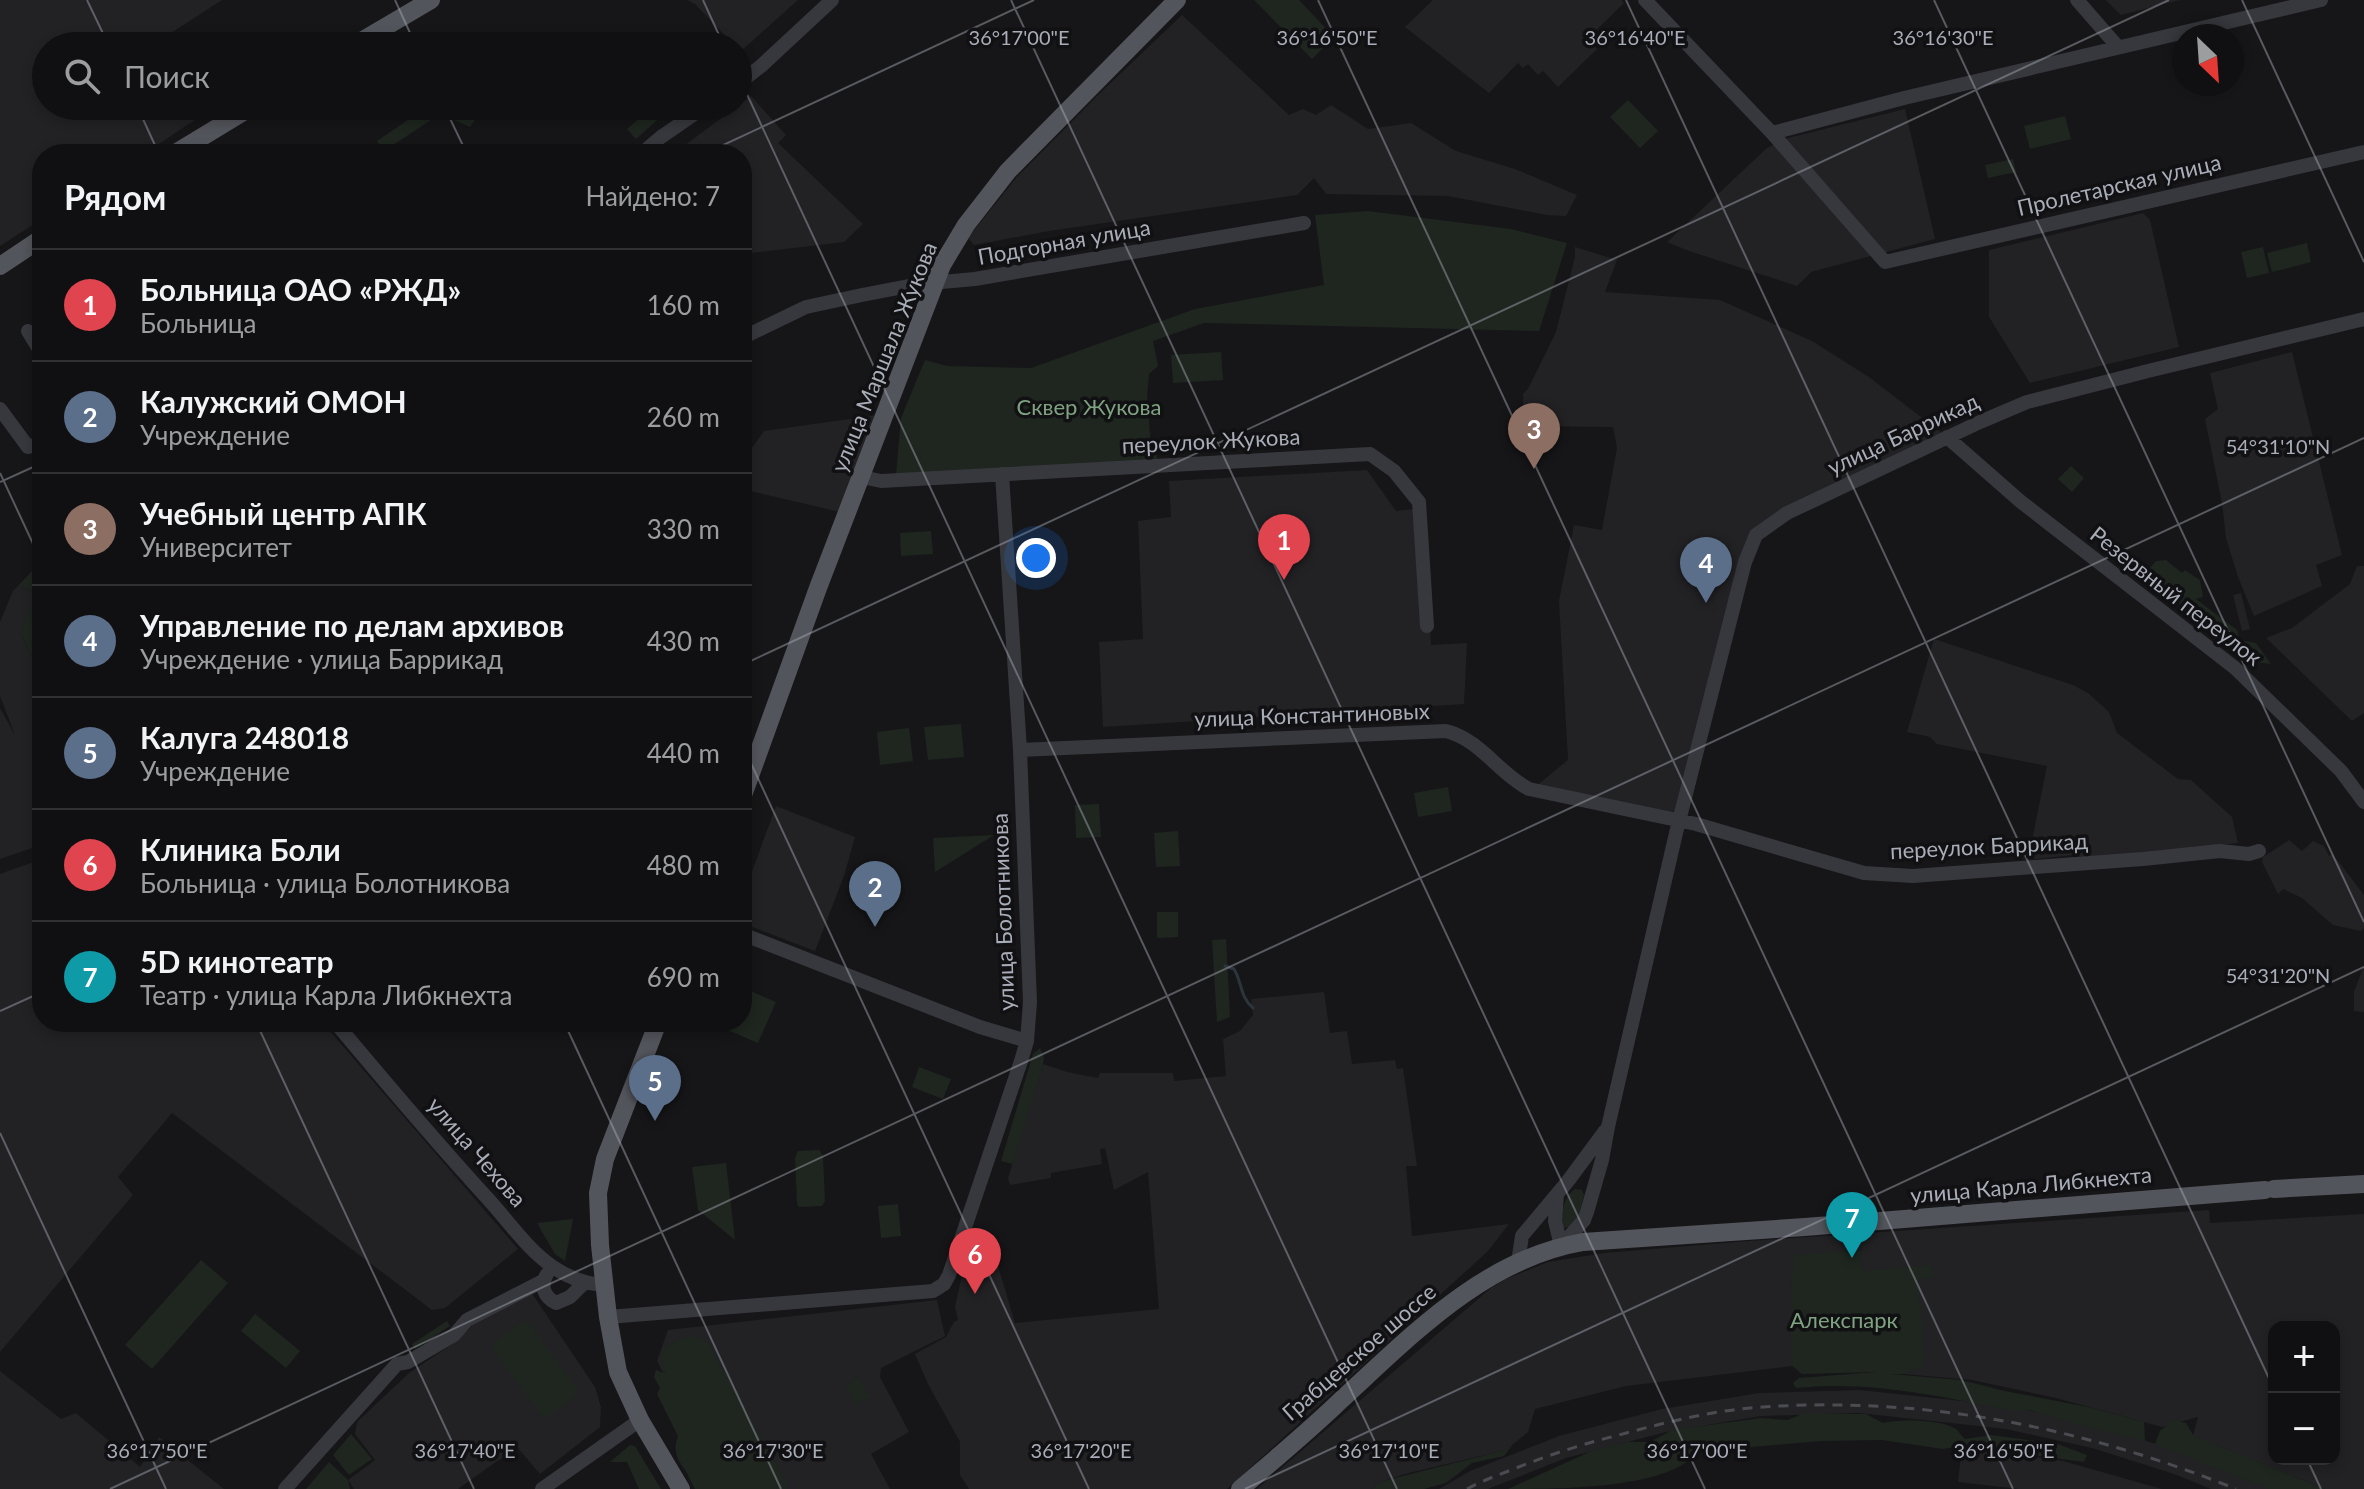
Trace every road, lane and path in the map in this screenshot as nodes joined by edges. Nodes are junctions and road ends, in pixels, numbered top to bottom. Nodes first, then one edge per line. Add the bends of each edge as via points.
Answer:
1 (431, 0) edge
2 (832, 0) edge
3 (1177, 0) edge
4 (1645, 0) edge
5 (2077, 0) edge
6 (2321, 0) edge
7 (377, 32) edge
8 (2118, 47) junction
9 (752, 73) edge
10 (230, 120) edge
11 (686, 120) edge
12 (1772, 133) junction
13 (190, 144) edge
14 (653, 144) edge
15 (2364, 152) edge
16 (1304, 223) dead end
17 (32, 245) edge
18 (0, 266) edge
19 (936, 282) junction
20 (2364, 319) edge
21 (752, 329) edge
22 (28, 331) dead end
23 (32, 338) edge
24 (0, 409) edge
25 (1947, 437) junction
26 (32, 442) edge
27 (1002, 474) junction
28 (862, 477) junction
29 (1427, 626) dead end
30 (1020, 750) junction
31 (752, 770) edge
32 (2364, 802) edge
33 (1679, 821) junction
34 (2259, 851) dead end
35 (752, 938) edge
36 (344, 1032) edge
37 (654, 1032) edge
38 (1027, 1041) junction
39 (1608, 1127) junction
40 (1568, 1181) junction
41 (2364, 1184) edge
42 (1557, 1194) junction
43 (1591, 1194) junction
44 (1587, 1212) junction
45 (1603, 1242) junction
46 (1561, 1246) junction
47 (1518, 1262) junction
48 (552, 1266) junction
49 (543, 1281) junction
50 (584, 1283) junction
51 (605, 1285) junction
52 (608, 1317) junction
53 (640, 1420) junction
54 (285, 1489) edge
55 (542, 1489) edge
56 (681, 1489) edge
57 (1240, 1489) edge

1 - 7 main road
2 - 9 street
3 - 19 main road, улица Маршала Жукова via 1008,171 966,225
4 - 12 street
5 - 8 street
6 - 8 street
8 - 12 street
10 - 13 main road
11 - 14 street
12 - 15 street, Пролетарская улица via 1885,262
16 - 19 street, Подгорная улица
17 - 18 main road
19 - 21 street, Подгорная улица via 806,307
19 - 28 main road, улица Маршала Жукова
20 - 25 street, улица Баррикад via 2027,402
22 - 23 street
24 - 26 street
25 - 32 street, Резервный переулок via 2020,501 2235,668 2341,771
25 - 33 street, улица Баррикад via 1787,513 1756,535
27 - 28 street, переулок Жукова via 881,481
27 - 29 street, переулок Жукова via 1370,454 1394,471 1419,502
27 - 30 street, улица Болотникова
28 - 31 main road, улица Маршала Жукова
30 - 33 street, улица Константиновых via 1446,731 1467,739 1529,789
30 - 38 street, улица Болотникова
33 - 34 street, переулок Баррикад via 1864,873 1913,876
33 - 39 street
35 - 38 street
36 - 48 street, улица Чехова
37 - 51 main road via 601,1176
38 - 52 street, улица Болотникова via 944,1284 933,1291
39 - 40 street
39 - 43 street
40 - 42 street
40 - 43 street via 1582,1183
41 - 45 main road, улица Карла Либкнехта
42 - 46 street via 1555,1221
42 - 47 street via 1522,1236
43 - 44 street
44 - 45 street
44 - 46 street
45 - 46 main road, улица Карла Либкнехта
46 - 47 main road, улица Карла Либкнехта
47 - 57 main road, Грабцевское шоссе via 1457,1298
48 - 49 street
48 - 50 street, улица Чехова
49 - 50 street via 548,1299 556,1303
49 - 54 street via 397,1364
50 - 51 street, улица Чехова
51 - 52 main road
52 - 53 main road via 618,1372
53 - 55 street
53 - 56 main road

